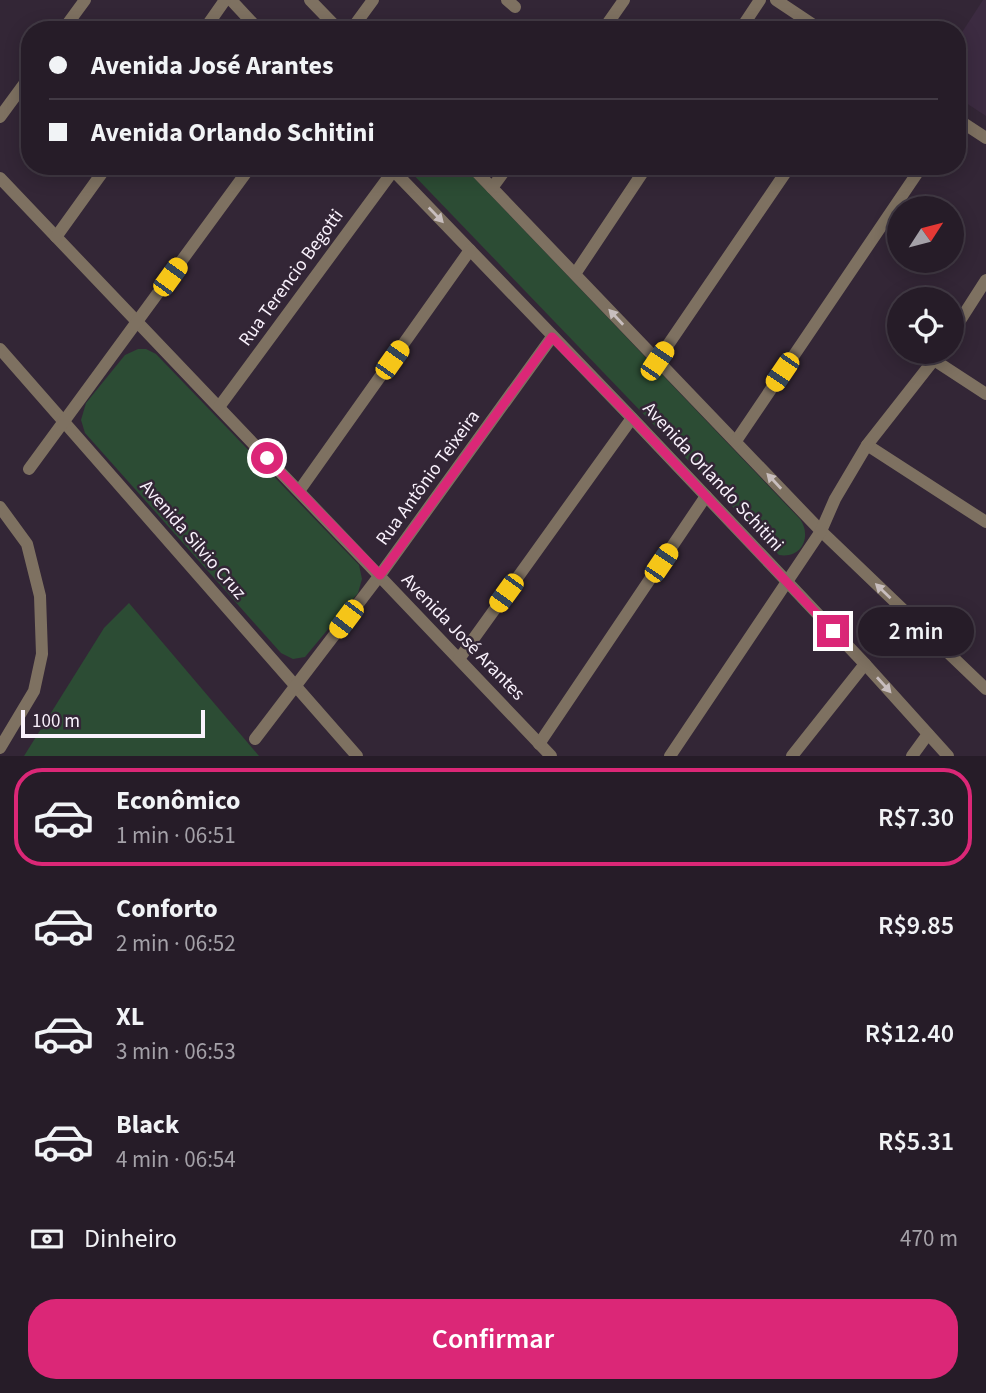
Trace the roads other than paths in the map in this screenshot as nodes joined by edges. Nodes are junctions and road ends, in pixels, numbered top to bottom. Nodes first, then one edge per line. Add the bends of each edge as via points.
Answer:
1 (85, 0) edge
2 (225, 0) edge
3 (231, 0) edge
4 (310, 0) edge
5 (373, 0) edge
6 (624, 0) edge
7 (760, 0) edge
8 (776, 0) edge
9 (70, 21) edge
10 (210, 21) edge
11 (251, 21) edge
12 (330, 21) edge
13 (358, 21) edge
14 (609, 21) edge
15 (746, 21) edge
16 (808, 21) edge
17 (21, 88) edge
18 (0, 117) edge
19 (966, 125) edge
20 (986, 138) edge
21 (101, 175) edge
22 (244, 175) edge
23 (387, 175) edge
24 (397, 175) edge
25 (480, 175) edge
26 (501, 175) edge
27 (641, 175) edge
28 (784, 175) edge
29 (916, 175) edge
30 (0, 178) edge
31 (492, 188) junction
32 (56, 237) junction
33 (470, 250) junction
34 (575, 274) junction
35 (986, 280) edge
36 (964, 314) edge
37 (137, 322) junction
38 (552, 337) junction
39 (0, 349) edge
40 (657, 361) junction
41 (931, 364) edge
42 (947, 364) edge
43 (986, 394) edge
44 (219, 407) junction
45 (632, 418) junction
46 (63, 420) junction
47 (736, 441) junction
48 (867, 444) junction
49 (29, 470) dead end
50 (299, 491) junction
51 (706, 496) junction
52 (0, 507) edge
53 (986, 522) edge
54 (821, 531) junction
55 (380, 575) junction
56 (787, 581) junction
57 (459, 659) junction
58 (864, 664) junction
59 (296, 685) junction
60 (986, 689) edge
61 (928, 734) junction
62 (255, 739) dead end
63 (539, 744) junction
64 (0, 748) edge
65 (357, 756) edge
66 (551, 756) edge
67 (670, 756) edge
68 (792, 756) edge
69 (912, 756) edge
70 (948, 756) edge

1 - 9 street
2 - 10 street
3 - 11 street
4 - 12 street
5 - 13 street
6 - 14 street
7 - 15 street
8 - 16 street
17 - 18 street
19 - 20 street
21 - 32 street
22 - 37 street
23 - 44 street, Rua Terencio Begotti
24 -> 33 street, Avenida Orlando Schitini
25 - 31 street, Avenida Orlando Schitini
26 - 31 street
27 - 34 street
28 - 40 street
29 - 47 street
30 - 32 street, Avenida José Arantes
31 - 34 street, Avenida Orlando Schitini
32 - 37 street, Avenida José Arantes
33 - 38 street, Avenida Orlando Schitini
33 - 50 street
40 -> 34 street, Avenida Orlando Schitini
35 - 36 street
37 - 44 street, Avenida José Arantes
37 - 46 street
38 - 45 street, Avenida Orlando Schitini
38 - 55 street, Rua Antônio Teixeira
39 - 46 street, Avenida Silvio Cruz
40 - 47 street, Avenida Orlando Schitini
41 - 48 street
42 - 43 street
44 - 50 street, Avenida José Arantes
45 - 51 street, Avenida Orlando Schitini
45 - 57 street
46 - 49 street
46 - 59 street, Avenida Silvio Cruz
54 -> 47 street, Avenida Orlando Schitini
48 - 53 street
48 - 54 street
50 - 55 street, Avenida José Arantes
51 - 56 street, Avenida Orlando Schitini
51 - 63 street
52 - 64 street via 27,544 40,596 42,654 34,691
54 - 56 street
60 -> 54 street, Avenida Orlando Schitini
55 - 57 street, Avenida José Arantes
55 - 59 street, Rua Antônio Teixeira
56 - 58 street, Avenida Orlando Schitini
56 - 67 street
57 - 63 street, Avenida José Arantes
58 -> 61 street, Avenida Orlando Schitini
58 - 68 street
59 - 62 street, Rua Antônio Teixeira
59 - 65 street, Avenida Silvio Cruz
61 - 69 street
61 - 70 street, Avenida Orlando Schitini
63 - 66 street, Avenida José Arantes

